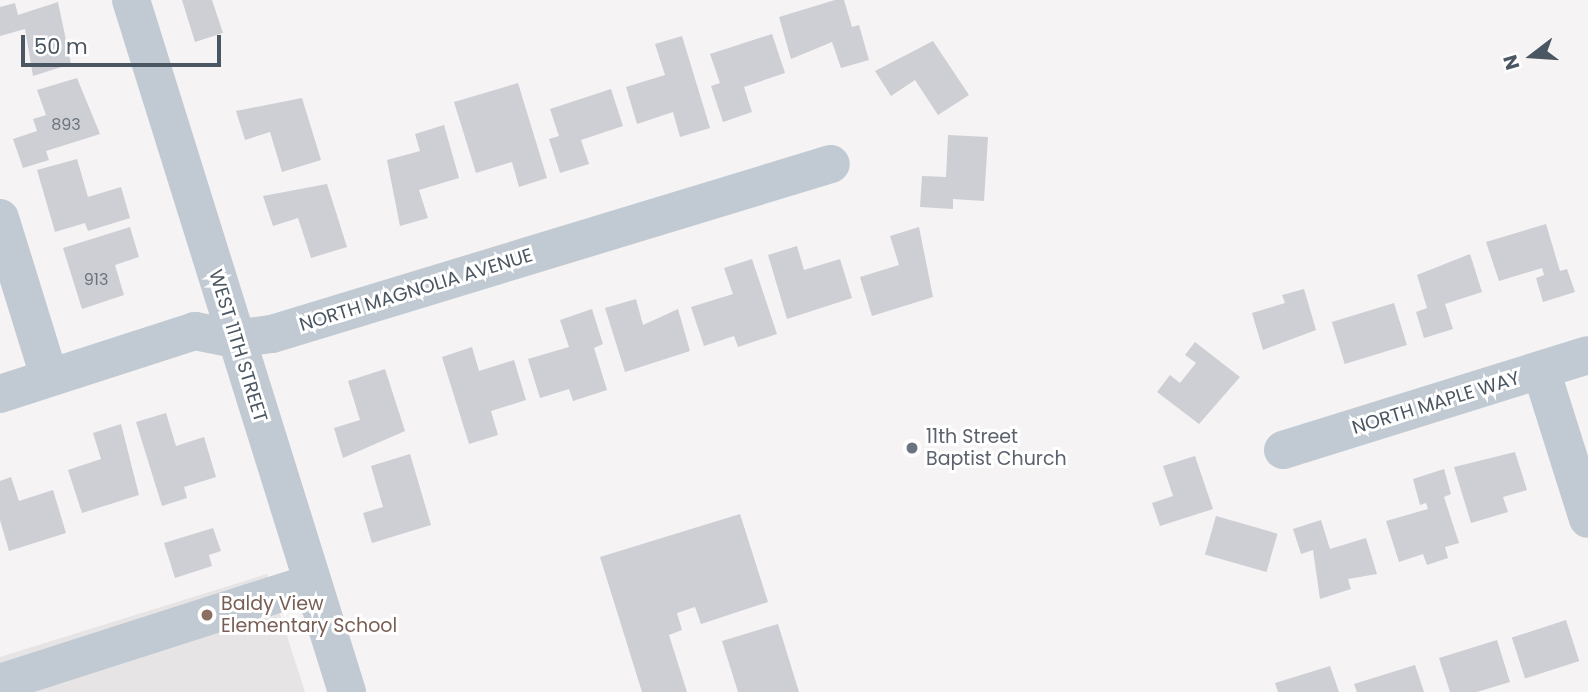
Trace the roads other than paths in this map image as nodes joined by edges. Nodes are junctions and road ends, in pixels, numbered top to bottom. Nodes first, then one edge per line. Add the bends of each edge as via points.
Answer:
1 (131, 0) edge
2 (831, 163) dead end
3 (0, 218) edge
4 (235, 339) junction
5 (1588, 355) edge
6 (1541, 370) junction
7 (49, 376) junction
8 (0, 394) edge
9 (1283, 450) dead end
10 (1588, 519) edge
11 (312, 583) junction
12 (0, 683) edge
13 (347, 692) edge

1 - 4 street, WEST 11TH STREET
2 - 4 street, NORTH MAGNOLIA AVENUE via 272,334
3 - 7 street
4 - 7 street, NORTH MAGNOLIA AVENUE via 195,331
4 - 11 street, WEST 11TH STREET
5 - 6 street, NORTH MAPLE WAY
6 - 9 street, NORTH MAPLE WAY
6 - 10 street
7 - 8 street, NORTH MAGNOLIA AVENUE
11 - 12 street
11 - 13 street, WEST 11TH STREET

